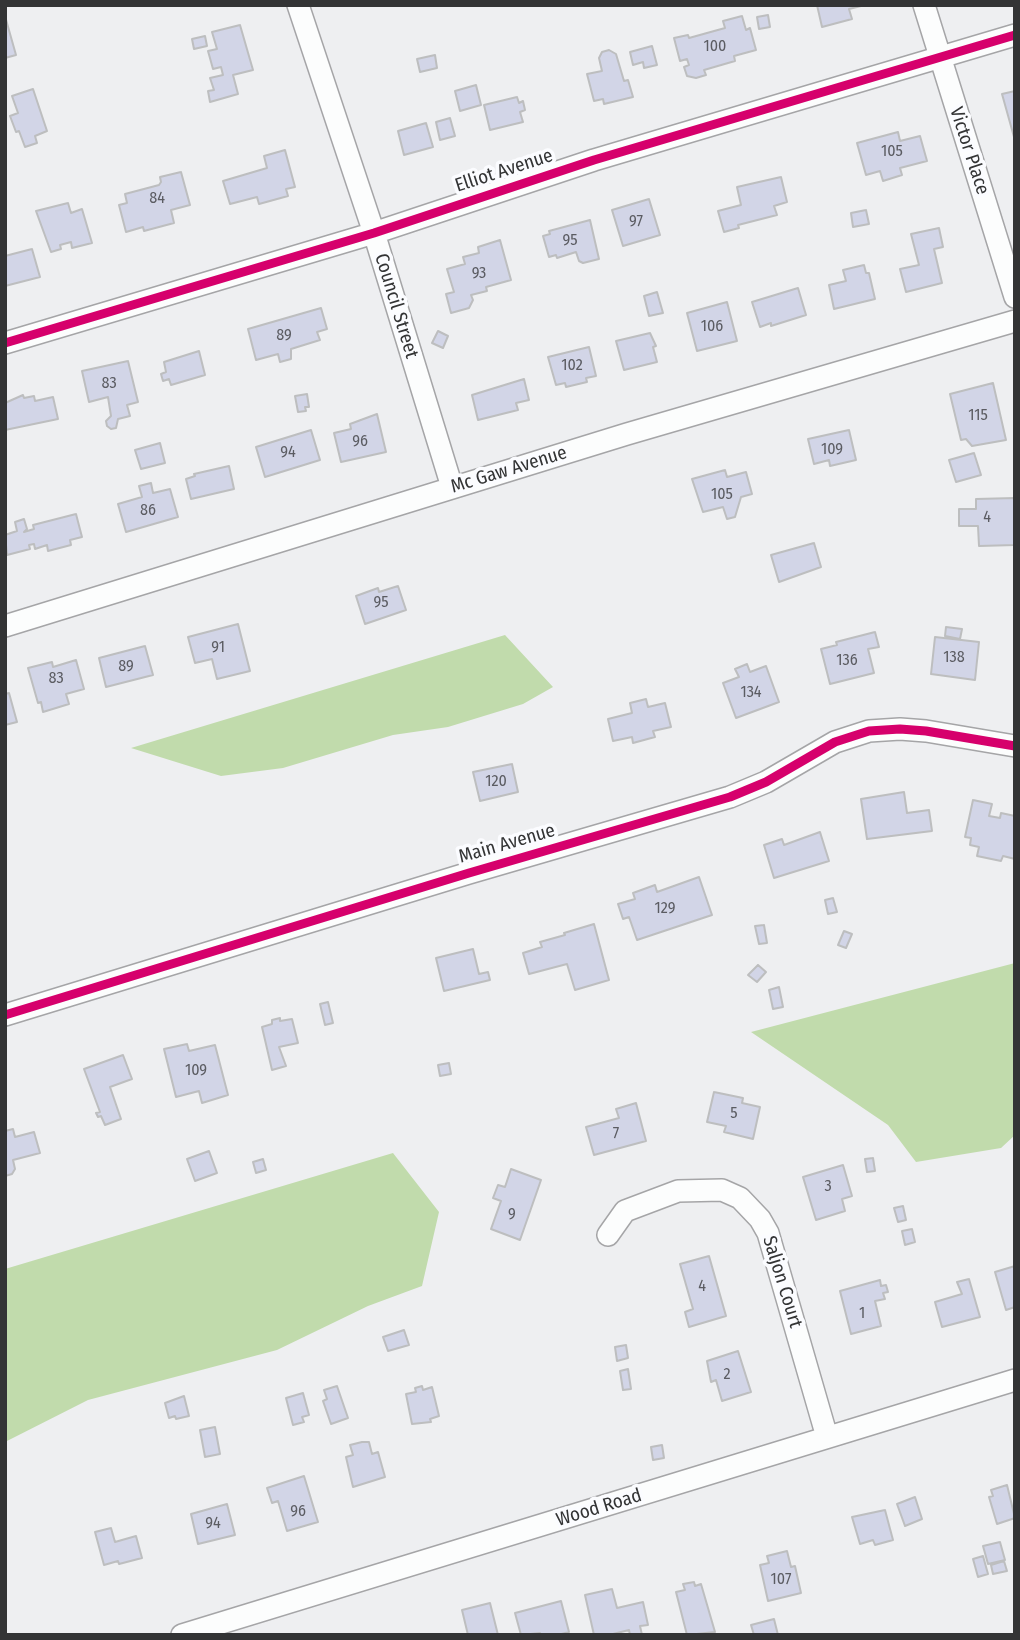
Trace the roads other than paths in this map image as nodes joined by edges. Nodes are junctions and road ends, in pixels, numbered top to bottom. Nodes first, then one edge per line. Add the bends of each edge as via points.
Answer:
1 (298, 5) edge
2 (924, 5) edge
3 (1015, 35) edge
4 (939, 57) junction
5 (374, 233) junction
6 (1015, 297) edge
7 (1015, 321) edge
8 (5, 343) edge
9 (452, 487) junction
10 (5, 626) edge
11 (1015, 745) edge
12 (5, 1015) edge
13 (608, 1235) dead end
14 (1015, 1380) edge
15 (827, 1437) junction
16 (182, 1635) edge

1 - 5 street, Council Street
2 - 4 street, Victor Place
3 - 4 street, Elliot Avenue
4 - 5 street, Elliot Avenue via 594,160
4 - 6 street, Victor Place
5 - 8 street, Elliot Avenue
5 - 9 street, Council Street
7 - 9 street, Mc Gaw Avenue
9 - 10 street, Mc Gaw Avenue
11 - 12 street, Main Avenue via 926,731 869,731 835,742 730,797
13 - 15 street, Saljon Court via 625,1211 678,1191 722,1190 740,1198 768,1233
14 - 15 street, Wood Road
15 - 16 street, Wood Road

